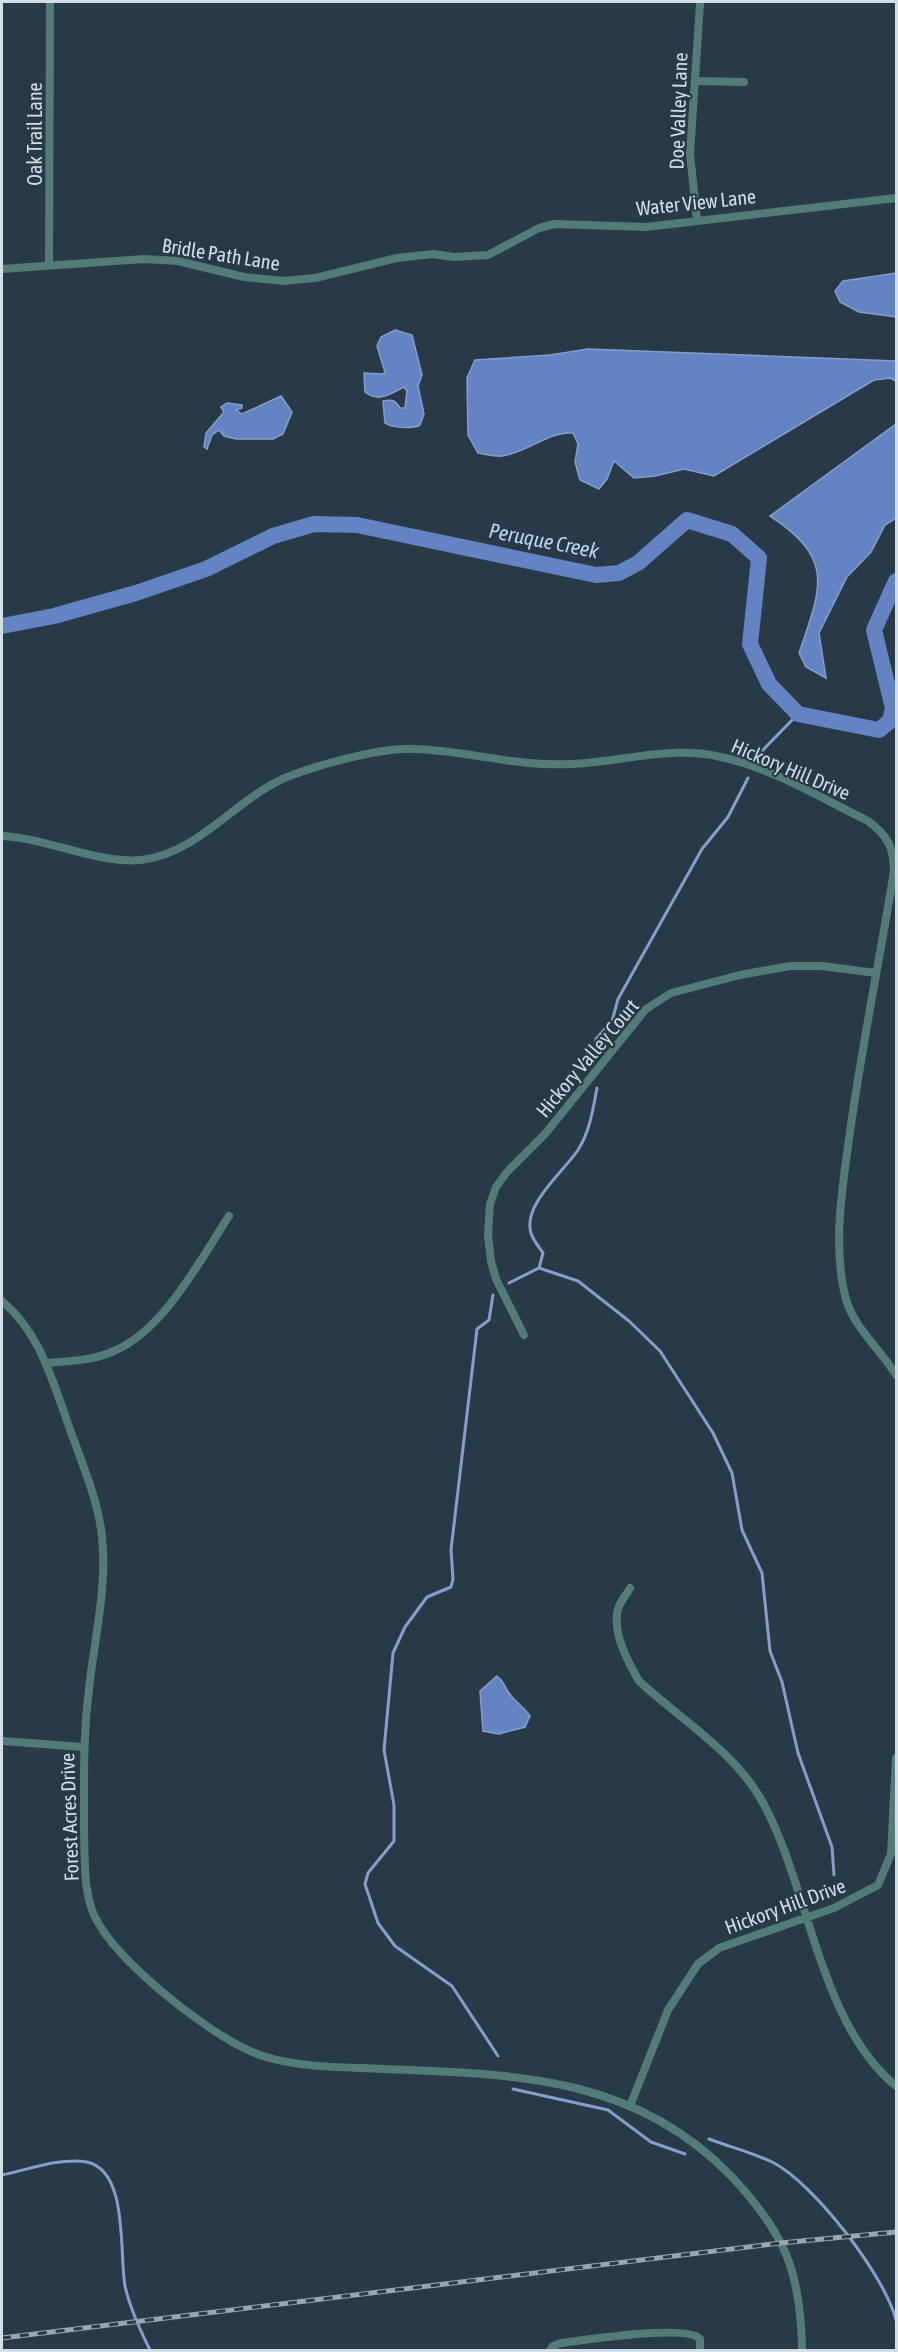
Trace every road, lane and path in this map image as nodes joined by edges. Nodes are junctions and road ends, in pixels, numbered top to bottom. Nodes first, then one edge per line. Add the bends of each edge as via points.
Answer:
1 (50, 2) edge
2 (700, 3) dead end
3 (695, 81) junction
4 (744, 82) dead end
5 (897, 198) edge
6 (697, 220) junction
7 (433, 254) joint
8 (50, 266) junction
9 (2, 269) edge
10 (2, 836) edge
11 (895, 871) edge
12 (876, 973) junction
13 (229, 1216) dead end
14 (2, 1300) edge
15 (524, 1335) dead end
16 (46, 1363) junction
17 (897, 1375) edge
18 (630, 1588) dead end
19 (2, 1741) edge
20 (83, 1747) junction
21 (897, 1758) edge
22 (806, 1919) junction
23 (897, 2086) edge
24 (630, 2106) junction
25 (550, 2350) edge
26 (700, 2350) edge
27 (802, 2350) edge

1 - 8 street, Oak Trail Lane
2 - 3 street, Doe Valley Lane
3 - 4 street
3 - 6 street, Doe Valley Lane via 690,173
5 - 6 street, Water View Lane
6 - 7 street, Water View Lane via 646,227 555,225 539,228 488,255
7 - 8 street, Bridle Path Lane via 284,281 244,277 178,261 144,259
8 - 9 street, Bridle Path Lane
10 - 11 street, Hickory Hill Drive via 117,859 141,860 168,854 189,843 277,780 307,769 390,751 414,748 538,764 677,752 738,761 868,821 890,843
11 - 12 street, Hickory Hill Drive
12 - 15 street, Hickory Valley Court via 790,966 671,993 646,1009 545,1134 496,1187 490,1204 491,1261
12 - 17 street, Hickory Hill Drive via 845,1165 841,1263 852,1316
13 - 16 street via 178,1293 137,1336 115,1351 88,1359
14 - 16 street, Forest Acres Drive via 34,1338
16 - 20 street, Forest Acres Drive via 102,1532 102,1601
18 - 22 street via 618,1608 618,1625 630,1665 639,1681 749,1780 776,1829
19 - 20 street
20 - 24 street, Forest Acres Drive via 85,1856 94,1914 110,1939 161,1991 224,2037 268,2058 348,2067 537,2078
21 - 22 street, Hickory Hill Drive via 891,1854 878,1886
22 - 23 street via 852,2032 867,2056
22 - 24 street, Hickory Hill Drive via 719,1948 698,1964 668,2010
24 - 27 street, Forest Acres Drive via 676,2130 718,2162 743,2189 781,2243 799,2292
25 - 26 street via 561,2343 643,2333 692,2333 700,2339

